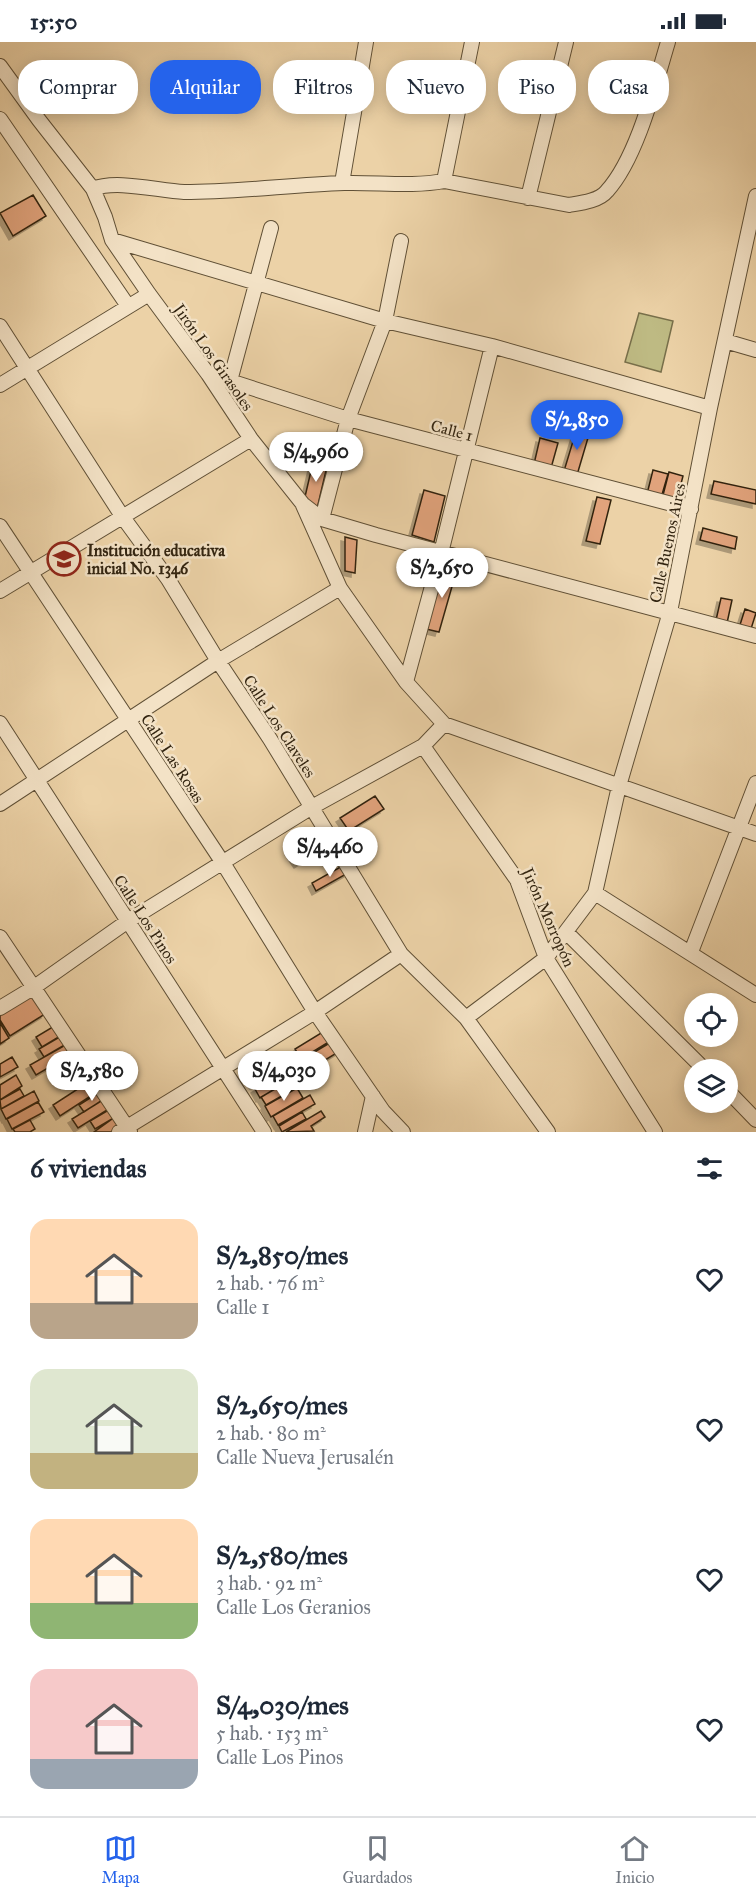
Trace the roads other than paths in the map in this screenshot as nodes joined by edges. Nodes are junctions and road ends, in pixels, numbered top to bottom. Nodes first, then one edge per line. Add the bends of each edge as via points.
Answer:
1 (366, 42) edge
2 (472, 42) edge
3 (566, 42) edge
4 (668, 42) edge
5 (0, 66) edge
6 (0, 119) edge
7 (444, 181) junction
8 (342, 183) junction
9 (93, 189) junction
10 (756, 196) edge
11 (528, 198) junction
12 (271, 228) dead end
13 (112, 240) junction
14 (401, 241) dead end
15 (256, 282) junction
16 (149, 294) junction
17 (128, 306) junction
18 (386, 321) junction
19 (0, 326) edge
20 (725, 341) junction
21 (492, 346) junction
22 (756, 350) edge
23 (27, 368) junction
24 (208, 374) junction
25 (230, 381) junction
26 (0, 385) edge
27 (710, 408) junction
28 (348, 419) junction
29 (250, 439) junction
30 (466, 451) junction
31 (302, 503) junction
32 (691, 509) junction
33 (122, 516) junction
34 (322, 519) junction
35 (0, 526) edge
36 (441, 553) junction
37 (31, 571) junction
38 (340, 588) junction
39 (0, 591) edge
40 (670, 612) junction
41 (756, 636) edge
42 (218, 661) junction
43 (406, 682) junction
44 (129, 721) junction
45 (0, 723) edge
46 (444, 724) junction
47 (423, 746) junction
48 (37, 781) junction
49 (756, 783) edge
50 (618, 786) junction
51 (0, 804) edge
52 (312, 807) junction
53 (739, 828) junction
54 (756, 834) edge
55 (223, 863) junction
56 (595, 893) junction
57 (128, 921) junction
58 (566, 932) junction
59 (0, 937) edge
60 (691, 952) junction
61 (401, 954) junction
62 (546, 958) junction
63 (33, 988) junction
64 (756, 995) edge
65 (0, 1008) edge
66 (315, 1012) junction
67 (466, 1018) junction
68 (694, 1059) edge
69 (222, 1069) junction
70 (373, 1096) junction
71 (738, 1101) edge
72 (756, 1120) edge
73 (125, 1130) edge
74 (264, 1132) edge
75 (365, 1132) edge
76 (403, 1132) edge
77 (548, 1132) edge
78 (655, 1132) edge

1 - 8 street
2 - 7 street
3 - 11 street
4 - 11 street via 631,150 607,192 569,206
5 - 9 street, Jirón Los Girasoles
6 - 17 street
7 - 8 street
7 - 11 street
8 - 9 street via 210,192 107,186
9 - 13 street, Jirón Los Girasoles
10 - 20 street, Calle Buenos Aires
12 - 15 street
13 - 15 street
13 - 16 street, Jirón Los Girasoles
14 - 18 street
15 - 18 street
15 - 25 street
16 - 17 street
16 - 24 street, Jirón Los Girasoles
17 - 23 street
18 - 21 street
18 - 28 street
19 - 23 street, Calle Los Claveles
20 - 22 street
20 - 27 street, Calle Buenos Aires
21 - 27 street
21 - 30 street
23 - 26 street
23 - 33 street, Calle Los Claveles
24 - 25 street, Calle 1
24 - 29 street, Jirón Los Girasoles
25 - 28 street, Calle 1
27 - 32 street, Calle Buenos Aires
28 - 30 street, Calle 1
28 - 34 street
29 - 31 street, Jirón Los Girasoles
29 - 33 street
30 - 32 street, Calle 1
30 - 36 street
31 - 34 street
31 - 38 street, Jirón Los Girasoles
32 - 40 street, Calle Buenos Aires
33 - 37 street
33 - 42 street, Calle Los Claveles via 168,579
34 - 36 street
35 - 37 street, Calle Las Rosas
36 - 40 street
36 - 43 street
37 - 39 street
37 - 44 street, Calle Las Rosas
38 - 42 street
38 - 43 street, Jirón Los Girasoles
40 - 41 street
40 - 50 street, Calle Buenos Aires
42 - 44 street
42 - 52 street, Calle Los Claveles
43 - 46 street, Jirón Los Girasoles
44 - 48 street
44 - 55 street, Calle Las Rosas
45 - 48 street, Calle Los Pinos
46 - 47 street
46 - 50 street
47 - 52 street
47 - 62 street, Jirón Morropón via 517,880
48 - 51 street
48 - 57 street, Calle Los Pinos
49 - 53 street
50 - 53 street
50 - 56 street, Calle Buenos Aires
52 - 55 street
52 - 61 street, Calle Los Claveles
53 - 54 street
53 - 60 street
55 - 57 street
55 - 66 street, Calle Las Rosas
56 - 58 street
56 - 60 street
57 - 63 street
57 - 69 street, Calle Los Pinos
58 - 62 street
58 - 68 street
59 - 63 street
60 - 64 street
61 - 66 street
61 - 67 street, Calle Los Claveles
62 - 67 street
62 - 78 street, Jirón Morropón
63 - 65 street
63 - 73 street
66 - 69 street
66 - 70 street
67 - 77 street, Calle Los Claveles
69 - 73 street
69 - 74 street, Calle Los Pinos
70 - 75 street
70 - 76 street
71 - 72 street

